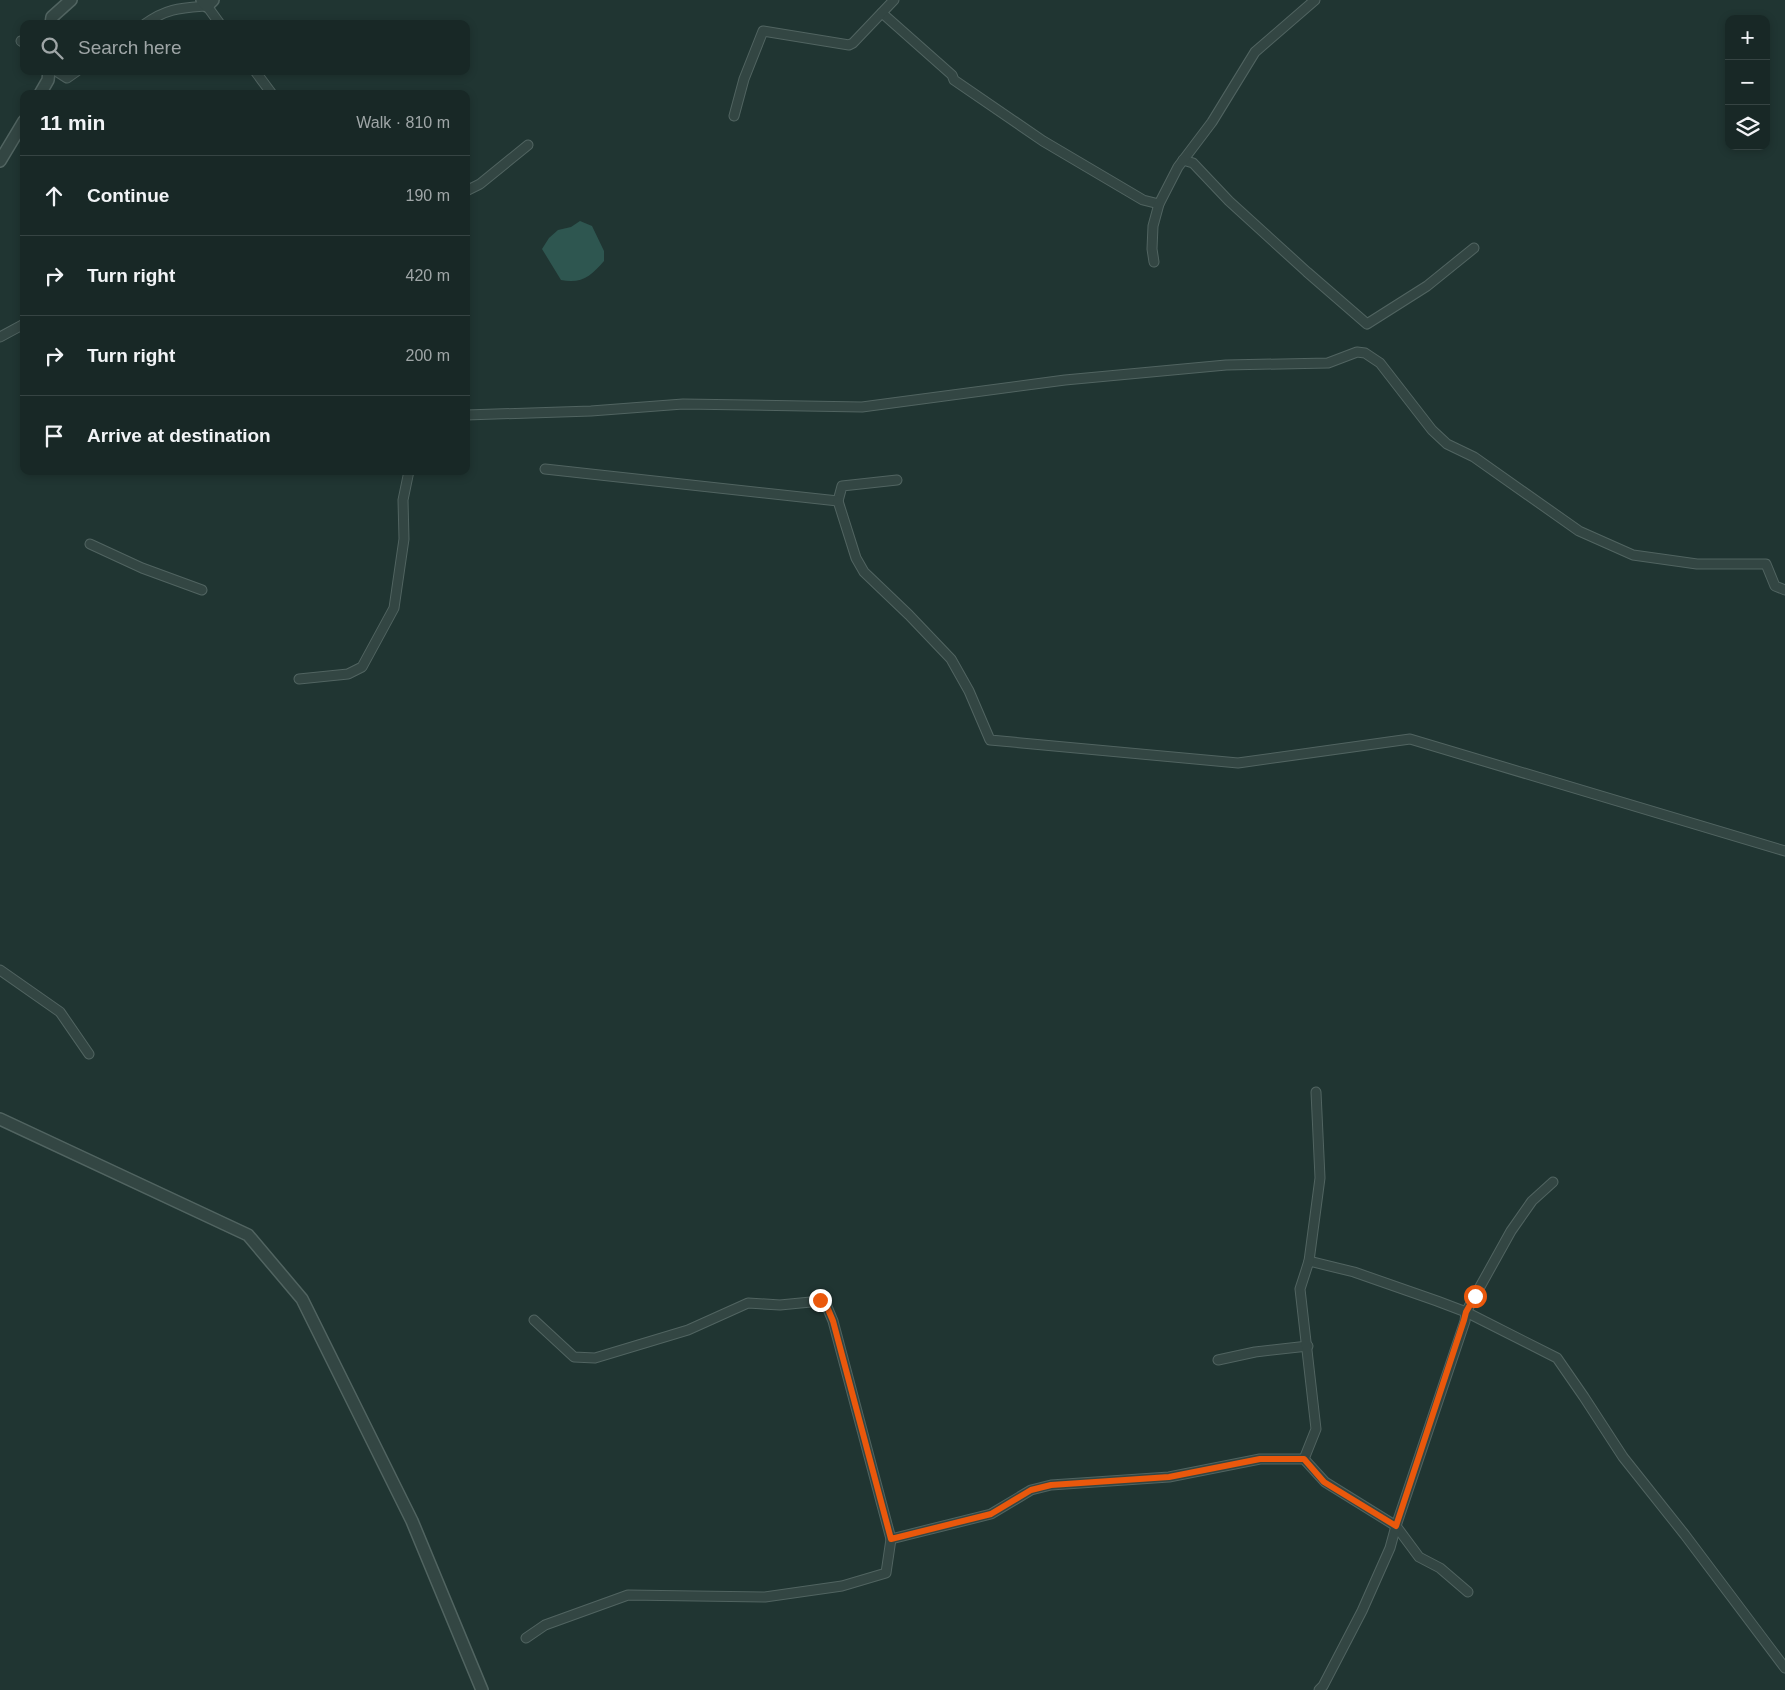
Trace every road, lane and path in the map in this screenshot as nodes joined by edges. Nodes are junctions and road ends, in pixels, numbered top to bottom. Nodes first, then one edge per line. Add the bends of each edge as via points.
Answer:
1 (71, 0) edge
2 (894, 0) edge
3 (1315, 0) edge
4 (208, 2) edge
5 (882, 13) junction
6 (52, 20) edge
7 (150, 20) edge
8 (218, 20) edge
9 (49, 75) edge
10 (258, 75) edge
11 (42, 90) edge
12 (269, 90) edge
13 (734, 116) dead end
14 (20, 128) edge
15 (528, 145) dead end
16 (1183, 160) junction
17 (0, 161) edge
18 (470, 189) edge
19 (1159, 204) junction
20 (1474, 248) dead end
21 (1154, 262) dead end
22 (20, 326) edge
23 (0, 337) edge
24 (470, 415) edge
25 (545, 469) dead end
26 (408, 475) edge
27 (897, 480) dead end
28 (838, 501) junction
29 (90, 544) dead end
30 (202, 590) dead end
31 (1785, 590) edge
32 (299, 679) dead end
33 (1785, 851) edge
34 (0, 970) edge
35 (89, 1054) dead end
36 (1316, 1092) dead end
37 (0, 1119) edge
38 (1553, 1182) dead end
39 (1309, 1262) junction
40 (1466, 1312) junction
41 (534, 1320) dead end
42 (1308, 1346) junction
43 (1218, 1360) dead end
44 (1304, 1459) junction
45 (1396, 1526) junction
46 (891, 1539) junction
47 (1468, 1592) dead end
48 (526, 1638) dead end
49 (1785, 1668) edge
50 (482, 1690) edge
51 (1319, 1690) edge

1 - 6 street
2 - 5 street
3 - 16 street via 1255,52 1212,122
4 - 7 street via 172,9
4 - 8 street
5 - 13 street via 849,45 763,31
5 - 19 street via 952,74 954,80 1043,141 1143,200
9 - 11 street
10 - 12 street
14 - 17 street
15 - 18 street
16 - 19 street
16 - 20 street via 1193,163 1229,201 1367,324 1427,286
19 - 21 street via 1153,226
22 - 23 street
24 - 31 street via 683,404 862,407 1065,380 1226,365 1328,363 1358,352 1380,363 1432,430 1447,444 1474,458 1579,531 1633,555 1697,564 1766,564 1775,586
25 - 28 street
26 - 32 street via 403,500 404,539 394,608 362,667 348,674
27 - 28 street via 842,486
28 - 33 street via 856,558 864,572 951,659 990,740 1238,763 1410,738
29 - 30 street
34 - 35 street via 60,1012
36 - 39 street via 1320,1178
37 - 50 street via 248,1235 302,1299 412,1520
38 - 40 street via 1532,1201 1511,1231
39 - 40 street via 1354,1272
39 - 42 street via 1300,1289
40 - 45 street
40 - 49 street via 1557,1358 1622,1457
41 - 46 street via 574,1357 595,1358 688,1330 748,1303 825,1302 833,1321
42 - 43 street
42 - 44 street via 1316,1428
44 - 45 street via 1324,1482
44 - 46 street via 1260,1459 1169,1477 1051,1485 1031,1490 991,1514
45 - 47 street via 1420,1557 1440,1568
45 - 51 street via 1390,1548 1362,1611
46 - 48 street via 886,1573 842,1586 765,1597 628,1595 545,1625

